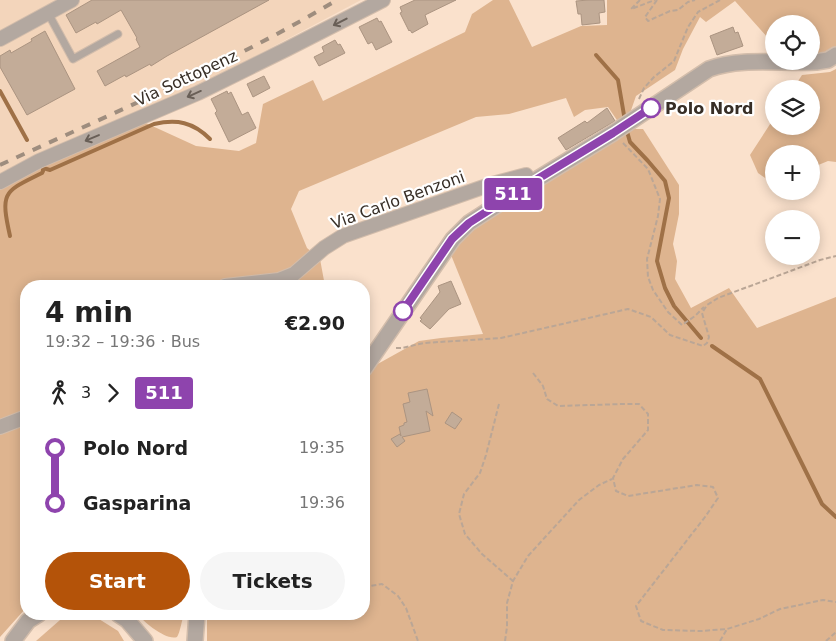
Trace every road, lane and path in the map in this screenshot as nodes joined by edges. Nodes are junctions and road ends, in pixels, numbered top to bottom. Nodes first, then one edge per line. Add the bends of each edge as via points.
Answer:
1 (72, 0) edge
2 (383, 0) edge
3 (640, 0) edge
4 (656, 0) edge
5 (695, 0) edge
6 (720, 0) edge
7 (48, 13) junction
8 (118, 34) dead end
9 (0, 40) edge
10 (836, 55) edge
11 (636, 118) junction
12 (613, 133) junction
13 (0, 182) edge
14 (531, 183) junction
15 (836, 256) edge
16 (279, 280) edge
17 (706, 305) junction
18 (378, 348) junction
19 (370, 360) edge
20 (533, 373) dead end
21 (499, 404) dead end
22 (20, 419) edge
23 (0, 427) edge
24 (612, 478) junction
25 (514, 581) junction
26 (370, 586) edge
27 (836, 602) edge
28 (29, 620) edge
29 (127, 620) edge
30 (197, 620) edge
31 (727, 629) junction
32 (836, 632) edge
33 (13, 641) edge
34 (145, 641) edge
35 (195, 641) edge
36 (418, 641) edge
37 (505, 641) edge
38 (720, 641) edge
39 (826, 641) edge

1 - 7 street
2 -> 13 street, Via Sottopenz via 207,89 39,160
3 - 4 path via 631,9
4 - 5 path via 645,17 648,21
6 - 11 path via 698,12 688,26 674,61 644,88 634,109
7 - 8 lane via 73,59
7 - 9 street
10 - 11 street via 816,62 741,63 709,69
11 - 12 street
12 - 14 street
12 - 17 path via 648,169 660,199 647,259 653,290 682,325
14 - 16 street, Via Carlo Benzoni via 526,175 492,184 343,236 294,274
14 - 18 street via 469,223 452,239
15 - 17 path
17 - 18 path via 702,313 709,337 703,346 670,335 651,317 628,310 501,338
18 - 19 street
20 - 24 path via 547,399 558,406 639,404 648,414 648,430 623,459
21 - 25 path via 480,473 464,494 459,514 465,534 482,554
22 - 23 street
24 - 25 path via 579,500 528,556
24 - 31 path via 616,491 628,496 697,485 713,487 718,498 636,606 641,621 663,630
25 - 37 path via 507,603
26 - 36 path via 382,584 398,596
27 - 31 path via 823,600 780,608
28 - 33 street
29 - 34 street
30 - 35 street
31 - 38 path
32 - 39 path

